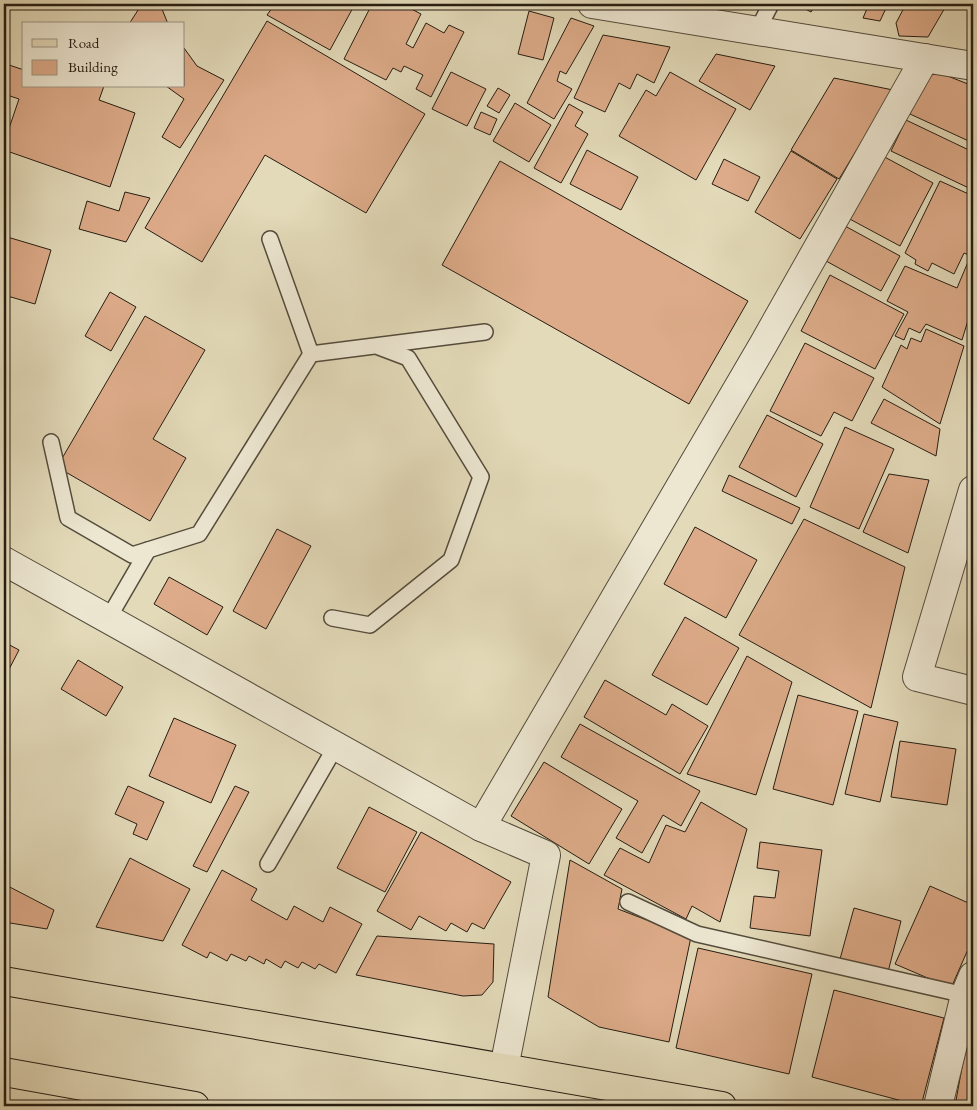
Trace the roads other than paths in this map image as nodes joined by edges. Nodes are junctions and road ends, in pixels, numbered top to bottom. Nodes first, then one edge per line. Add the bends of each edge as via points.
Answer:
1 (596, 4) edge
2 (771, 4) edge
3 (757, 31) junction
4 (925, 58) junction
5 (973, 66) edge
6 (270, 239) dead end
7 (485, 332) dead end
8 (376, 346) junction
9 (311, 354) junction
10 (50, 442) dead end
11 (973, 490) edge
12 (148, 550) junction
13 (4, 561) edge
14 (332, 618) dead end
15 (108, 619) junction
16 (973, 691) edge
17 (336, 746) junction
18 (480, 827) junction
19 (268, 864) dead end
20 (628, 902) dead end
21 (4, 980) edge
22 (969, 986) edge
23 (504, 1068) junction
24 (4, 1072) edge
25 (195, 1106) edge
26 (722, 1106) edge
27 (938, 1106) edge

1 - 3 street
2 - 3 lane
3 - 4 street
4 - 5 street
4 - 18 street via 763,345
6 - 9 lane
7 - 8 lane
8 - 9 lane
8 - 14 lane via 408,358 481,477 451,560 370,625
9 - 12 lane via 199,534
10 - 12 lane via 68,518 132,555
11 - 16 street via 917,677
12 - 15 lane
13 - 15 street
15 - 17 street
17 - 18 street
17 - 19 lane
18 - 23 street via 546,855
20 - 22 lane via 697,934
21 - 23 main road
22 - 27 street
23 - 26 main road
24 - 25 main road

